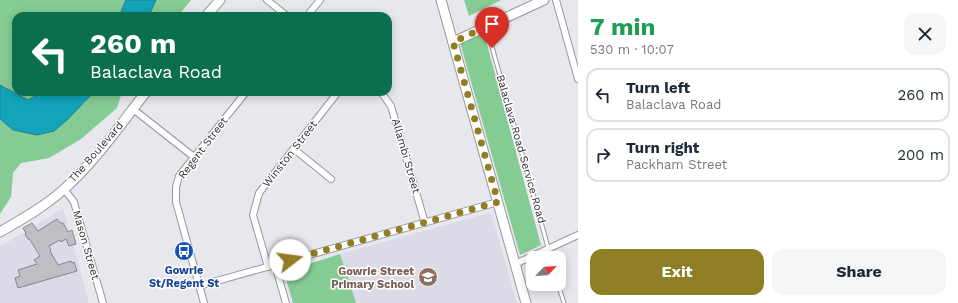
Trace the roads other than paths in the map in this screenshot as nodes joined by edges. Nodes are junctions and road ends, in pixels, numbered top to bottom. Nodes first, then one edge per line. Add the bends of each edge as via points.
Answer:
1 (220, 0) edge
2 (267, 0) edge
3 (320, 0) edge
4 (442, 0) edge
5 (544, 0) edge
6 (556, 0) edge
7 (210, 12) edge
8 (282, 12) edge
9 (310, 12) edge
10 (486, 27) junction
11 (453, 42) junction
12 (578, 79) edge
13 (143, 96) edge
14 (243, 96) edge
15 (335, 96) edge
16 (384, 96) edge
17 (133, 109) junction
18 (294, 149) junction
19 (194, 157) junction
20 (331, 179) dead end
21 (64, 189) junction
22 (498, 202) junction
23 (425, 223) junction
24 (0, 232) edge
25 (578, 235) edge
26 (548, 248) junction
27 (549, 251) edge
28 (515, 264) junction
29 (272, 266) junction
30 (199, 286) junction
31 (560, 291) edge
32 (103, 303) edge
33 (204, 303) edge
34 (286, 303) edge
35 (526, 303) edge
36 (564, 303) edge

1 - 7 street
2 - 8 street
3 - 9 street
4 - 11 street
5 - 10 street
6 - 12 street
10 - 11 street
10 - 26 lane, Balaclava Road Service Road
11 - 22 street
13 - 17 street, The Boulevard
14 - 19 street, Regent Street
15 - 18 street, Winston Street
16 - 23 street, Allambi Street via 391,106
17 - 19 street
17 - 21 street, The Boulevard via 92,160
18 - 20 street
18 - 29 street, Winston Street via 259,193 254,215
19 - 30 street, Regent Street via 180,176 176,187 176,202
21 - 24 street, The Boulevard via 41,208
21 - 32 street, Mason Street via 74,202
22 - 23 street
22 - 28 street
23 - 29 street
25 - 26 street
26 - 27 lane, Balaclava Road Service Road
26 - 28 street
28 - 35 street
29 - 30 street
29 - 34 street, Winston Street
30 - 33 street, Regent Street
31 - 36 lane

